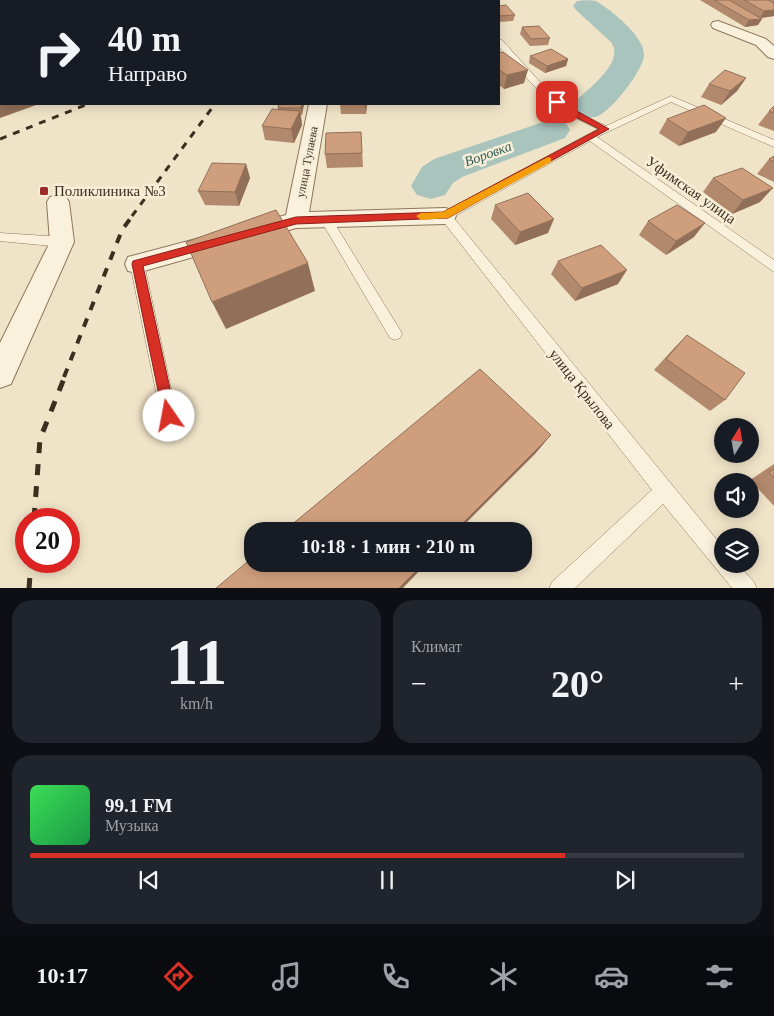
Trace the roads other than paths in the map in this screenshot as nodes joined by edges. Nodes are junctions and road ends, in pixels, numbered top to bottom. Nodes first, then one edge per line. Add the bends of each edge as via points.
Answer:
1 (718, 25) dead end
2 (500, 43) edge
3 (774, 54) edge
4 (318, 105) edge
5 (605, 129) junction
6 (590, 137) junction
7 (774, 144) edge
8 (58, 202) dead end
9 (445, 216) junction
10 (326, 219) junction
11 (296, 220) junction
12 (0, 237) edge
13 (62, 242) junction
14 (137, 264) joint
15 (774, 267) edge
16 (395, 334) dead end
17 (0, 374) edge
18 (169, 416) dead end
19 (664, 491) junction
20 (714, 551) edge
21 (733, 573) edge
22 (559, 588) edge
23 (747, 588) edge

1 - 3 street via 761,42
2 - 5 lane via 547,95 566,110
4 - 11 street, улица Тулаева
5 - 6 lane
5 - 7 lane via 670,99
6 - 9 lane
6 - 15 lane, Уфимская улица
8 - 13 street
9 - 10 street
9 - 19 lane, улица Крылова
10 - 11 street
10 - 16 lane
11 - 14 street
12 - 13 lane
13 - 17 street
14 - 18 lane
19 - 20 lane, улица Крылова
19 - 22 lane
21 - 23 lane

